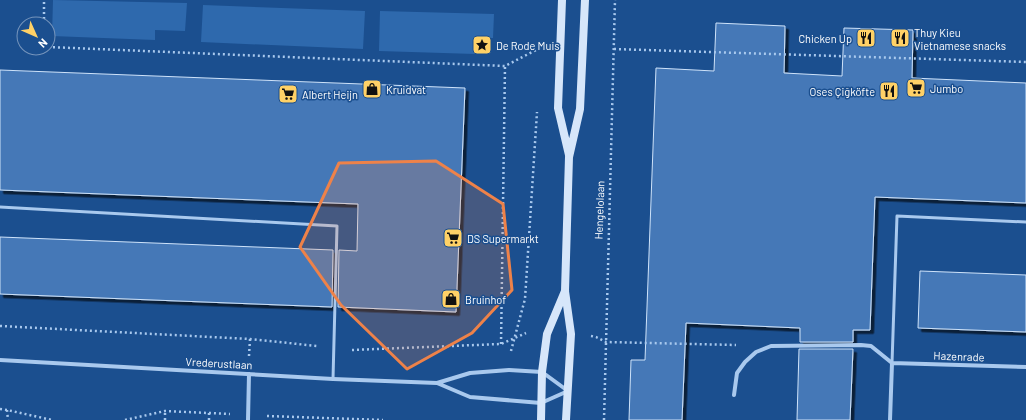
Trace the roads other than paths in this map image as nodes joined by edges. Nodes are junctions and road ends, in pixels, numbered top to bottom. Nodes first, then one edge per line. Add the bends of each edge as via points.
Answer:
1 (562, 0) edge
2 (585, 0) edge
3 (569, 158) junction
4 (0, 207) edge
5 (1026, 222) edge
6 (565, 291) junction
7 (0, 360) edge
8 (892, 363) junction
9 (1026, 367) edge
10 (542, 372) junction
11 (249, 374) junction
12 (332, 379) junction
13 (437, 383) junction
14 (568, 392) junction
15 (734, 395) dead end
16 (541, 404) junction
17 (248, 420) edge
18 (541, 420) edge
19 (566, 420) edge
20 (890, 420) edge

1 - 3 street via 558,108
2 - 3 street via 580,109
3 - 6 street
4 - 12 lane via 338,226
5 - 8 lane via 897,216
6 - 10 street via 547,334
6 - 14 street via 571,334
7 - 11 street, Vrederustlaan
8 - 9 street, Hazenrade
8 - 15 street via 871,346 772,346 756,352 745,362 737,374
8 - 20 street
10 - 13 street, Vrederustlaan via 509,370 470,373
10 - 14 street
10 - 16 street
11 - 12 street, Vrederustlaan
11 - 17 street
12 - 13 street, Vrederustlaan
13 - 16 street, Vrederustlaan via 470,397
14 - 16 street, Vrederustlaan
14 - 19 street
16 - 18 street

